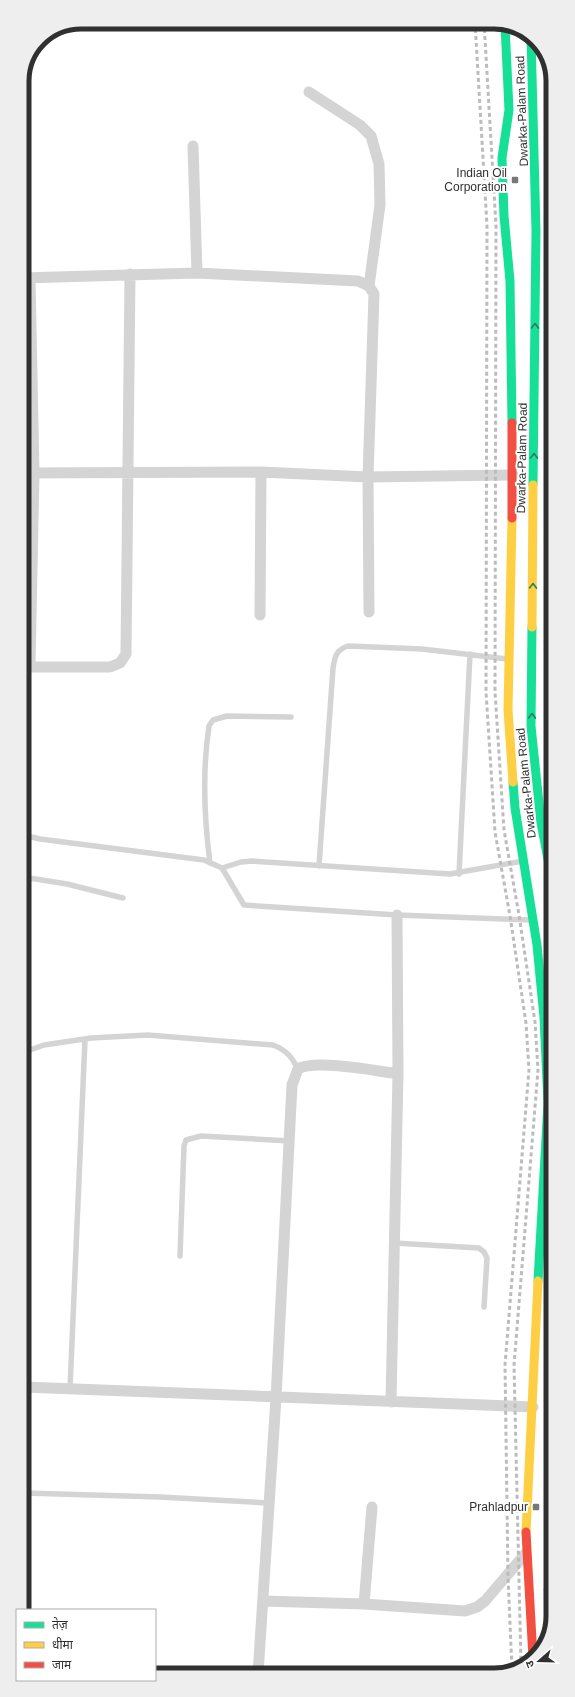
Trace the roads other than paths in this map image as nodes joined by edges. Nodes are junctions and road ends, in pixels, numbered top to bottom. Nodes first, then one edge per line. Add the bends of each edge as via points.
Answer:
1 (505, 30) edge
2 (531, 45) edge
3 (309, 92) dead end
4 (193, 146) dead end
5 (197, 273) junction
6 (130, 274) junction
7 (29, 278) edge
8 (369, 286) junction
9 (261, 472) junction
10 (29, 473) edge
11 (127, 473) junction
12 (513, 475) junction
13 (368, 477) junction
14 (369, 612) dead end
15 (260, 615) dead end
16 (470, 654) junction
17 (508, 659) junction
18 (29, 666) edge
19 (291, 717) dead end
20 (29, 836) edge
21 (546, 849) edge
22 (523, 861) junction
23 (210, 863) junction
24 (320, 866) junction
25 (222, 868) junction
26 (459, 874) junction
27 (29, 878) edge
28 (123, 898) dead end
29 (398, 915) junction
30 (533, 920) junction
31 (85, 1039) junction
32 (29, 1051) edge
33 (546, 1060) edge
34 (298, 1068) junction
35 (398, 1074) junction
36 (291, 1141) junction
37 (546, 1144) edge
38 (394, 1243) junction
39 (180, 1256) dead end
40 (484, 1307) dead end
41 (29, 1387) edge
42 (70, 1389) junction
43 (276, 1398) junction
44 (391, 1402) junction
45 (533, 1408) junction
46 (29, 1493) edge
47 (268, 1504) junction
48 (372, 1507) dead end
49 (526, 1553) junction
50 (263, 1601) junction
51 (364, 1604) junction
52 (532, 1641) edge
53 (258, 1668) edge

1 - 12 street via 509,110 502,158 510,281
21 -> 2 street, Dwarka-Palam Road via 541,823 532,726 536,231
3 - 8 street via 360,125 371,136 379,164 380,206
4 - 5 street
5 - 6 street
5 - 8 street via 358,281
6 - 7 street
6 - 11 street
8 - 13 street via 374,294
9 - 11 street
9 - 13 street
9 - 15 street
10 - 11 street
11 - 18 street via 126,654 120,663 110,667
12 - 13 street
12 - 17 street
13 - 14 street
16 - 17 lane
16 - 24 lane via 348,646 335,654
16 - 26 lane
17 - 22 street via 508,710 515,801
19 - 23 lane via 227,716 213,720 209,726 204,821
20 - 23 lane via 204,860
22 - 26 lane
22 - 30 street
23 - 25 lane
24 - 25 lane via 252,861
24 - 26 lane
25 - 29 lane via 244,905
27 - 28 lane via 67,884
29 - 30 lane
29 - 35 street
30 - 33 street
31 - 32 lane
31 - 34 lane via 148,1035 273,1045 282,1048 291,1056
31 - 42 lane
34 - 35 street via 305,1065 321,1065
34 - 36 street via 292,1085
35 - 38 street
36 - 39 lane via 201,1136 186,1140
36 - 43 street
37 - 45 street
38 - 40 lane via 479,1248 487,1258
38 - 44 street
41 - 42 street
42 - 43 street
43 - 44 street
43 - 47 street
44 - 45 street
45 - 49 street
46 - 47 lane via 160,1497
47 - 50 street
48 - 51 street
49 - 51 street via 485,1601 471,1610 462,1612
49 - 52 street
50 - 51 street
50 - 53 street

